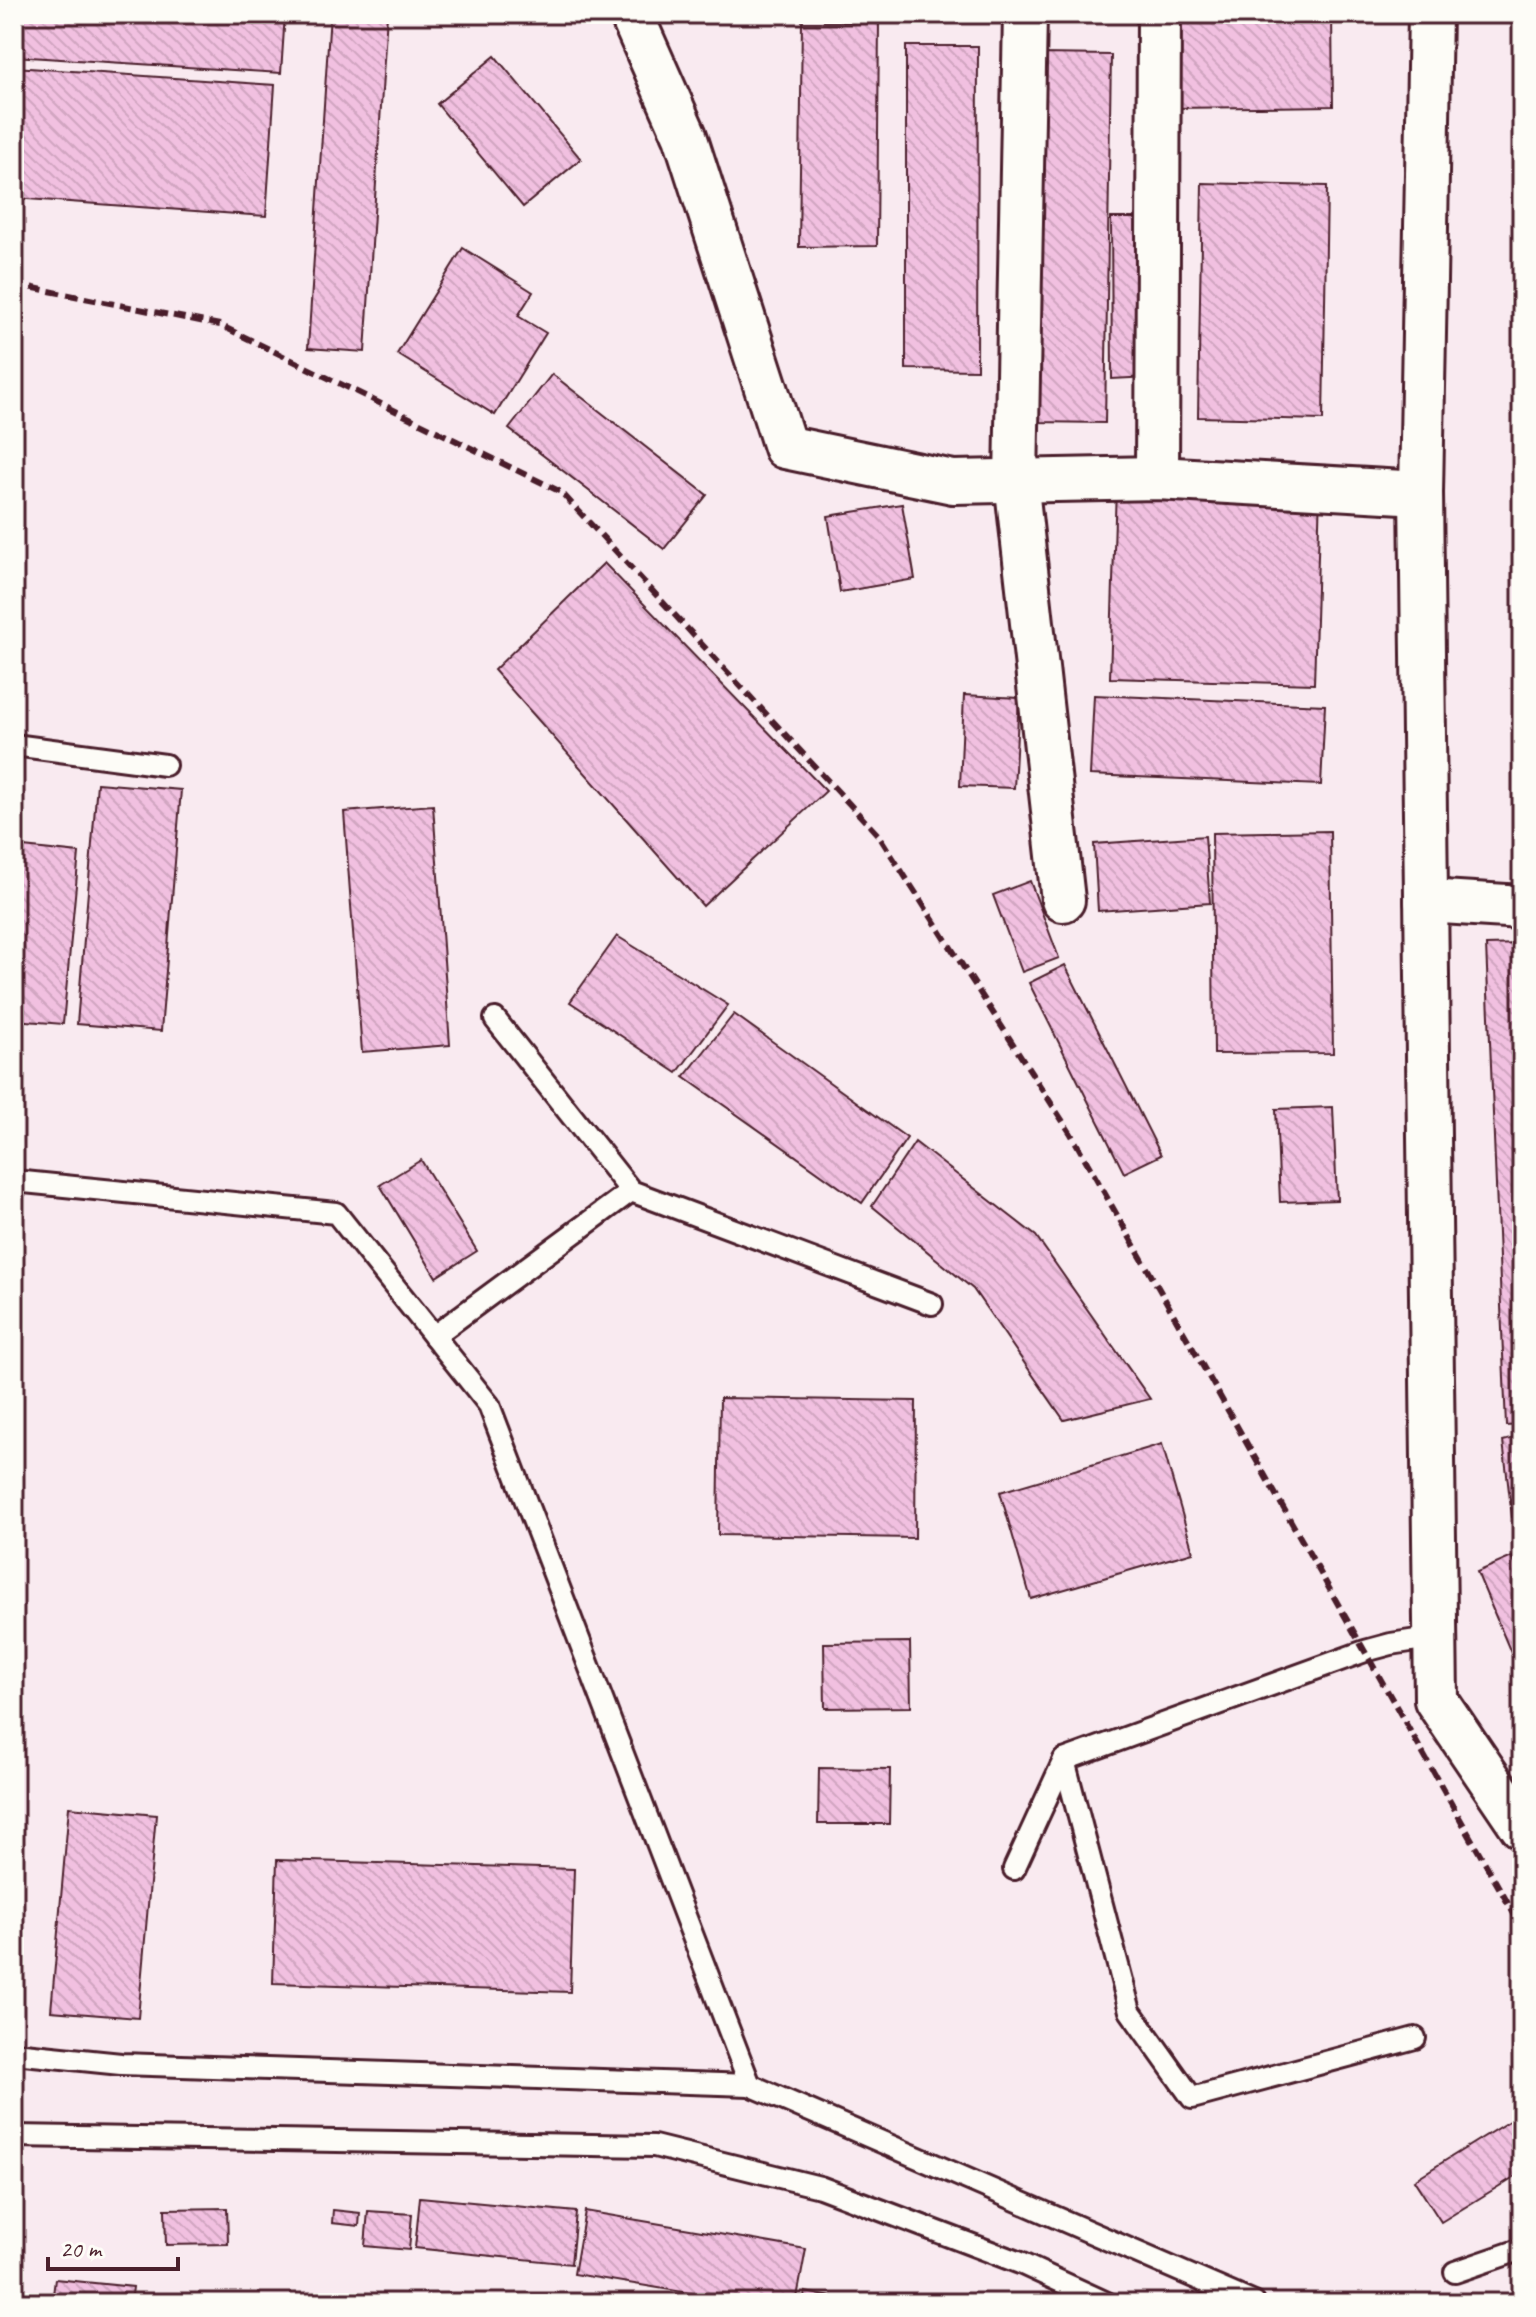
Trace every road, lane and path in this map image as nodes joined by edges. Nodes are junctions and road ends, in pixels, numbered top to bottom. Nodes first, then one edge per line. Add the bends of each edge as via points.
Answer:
1 (631, 14) edge
2 (1025, 14) edge
3 (1159, 14) edge
4 (1430, 14) edge
5 (1157, 478) junction
6 (1016, 480) junction
7 (1421, 493) junction
8 (14, 745) edge
9 (165, 765) dead end
10 (1063, 900) dead end
11 (1426, 901) junction
12 (1522, 907) edge
13 (495, 1019) dead end
14 (14, 1181) edge
15 (631, 1191) junction
16 (932, 1304) dead end
17 (434, 1336) junction
18 (1436, 1637) junction
19 (1064, 1760) junction
20 (1522, 1827) edge
21 (1014, 1869) dead end
22 (1415, 2038) dead end
23 (14, 2053) edge
24 (750, 2085) junction
25 (14, 2136) edge
26 (1522, 2249) edge
27 (1455, 2272) dead end
28 (1107, 2303) edge
29 (1254, 2303) edge

1 - 6 street via 685,136 785,447 953,482
2 - 6 street
3 - 5 street
4 - 7 street
5 - 6 street
5 - 7 street
6 - 10 street
7 - 11 street
8 - 9 lane
11 - 12 street
11 - 18 street
13 - 15 lane
14 - 17 lane via 336,1213
15 - 16 lane
15 - 17 lane
17 - 24 lane via 489,1405
18 - 19 lane via 1365,1651
18 - 20 street via 1436,1700
19 - 21 lane
19 - 22 lane via 1130,2011 1192,2098
23 - 24 lane via 121,2064
24 - 29 lane
25 - 28 lane via 654,2146 820,2187 1020,2263
26 - 27 lane

